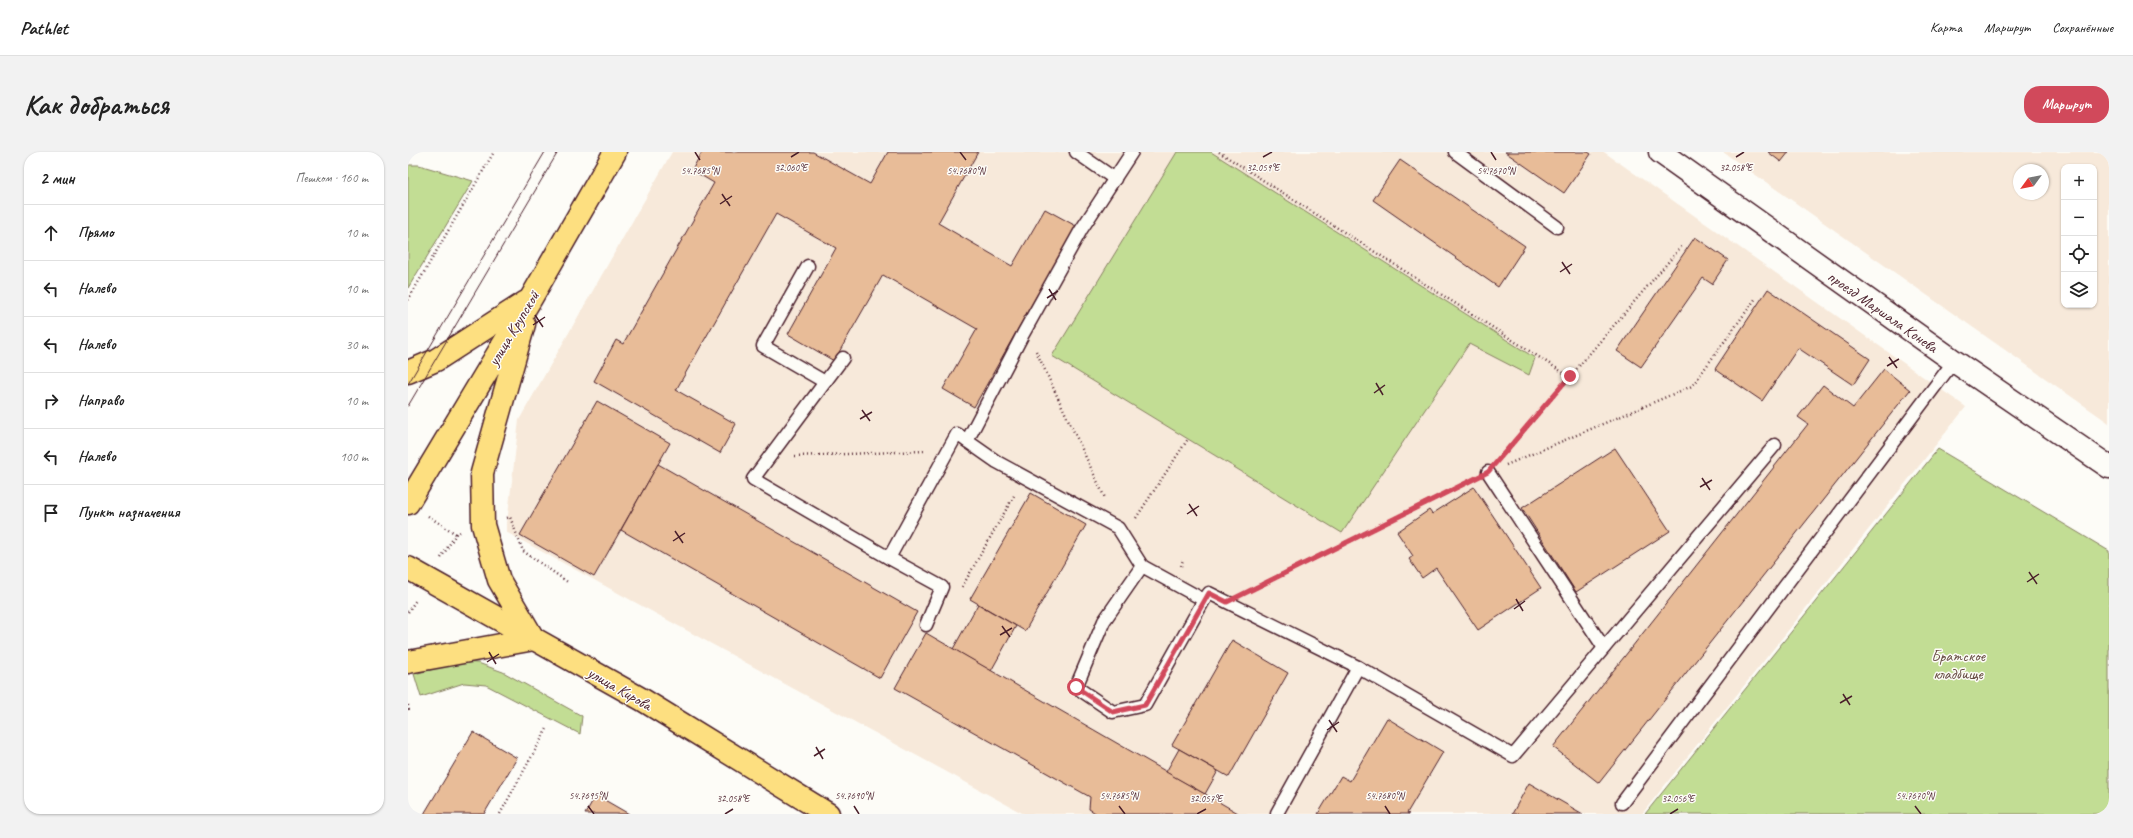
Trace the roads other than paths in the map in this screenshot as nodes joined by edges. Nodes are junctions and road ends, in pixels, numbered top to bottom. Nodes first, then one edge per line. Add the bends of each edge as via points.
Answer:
1 (615, 152) edge
2 (1076, 152) edge
3 (1132, 152) edge
4 (1455, 152) edge
5 (1660, 152) edge
6 (1115, 178) junction
7 (1557, 227) dead end
8 (808, 266) dead end
9 (530, 300) junction
10 (843, 358) dead end
11 (1954, 361) junction
12 (408, 372) edge
13 (825, 382) junction
14 (967, 441) junction
15 (1775, 445) dead end
16 (2109, 467) edge
17 (1488, 472) road end
18 (408, 503) edge
19 (889, 558) junction
20 (1142, 566) junction
21 (408, 568) edge
22 (1204, 600) junction
23 (926, 625) dead end
24 (534, 639) junction
25 (1604, 648) junction
26 (408, 662) edge
27 (1358, 667) junction
28 (1622, 803) dead end
29 (1277, 813) dead end
30 (828, 814) edge

1 - 9 main road, улица Крупской
2 - 6 lane
3 - 6 lane
4 - 7 lane
5 - 11 street, проезд Маршала Конева
6 - 14 lane via 1080,230
8 - 13 lane via 763,346
9 - 12 main road via 436,360
9 - 18 main road, улица Крупской
9 - 24 main road via 482,473 483,525 499,580
10 - 13 lane
11 - 16 street, проезд Маршала Конева
11 - 28 lane
13 - 19 lane via 753,479
14 - 19 lane via 957,434
14 - 20 lane via 997,462 1118,528
15 - 25 lane
17 - 25 lane
19 - 23 lane via 942,588
20 - 22 lane
20 - 22 lane via 1104,622 1076,687 1113,712 1145,705
21 - 24 main road, улица Кирова
22 - 27 lane via 1209,593
24 - 26 main road
24 - 30 main road, улица Кирова via 642,700
25 - 27 lane via 1513,756
27 - 29 lane

